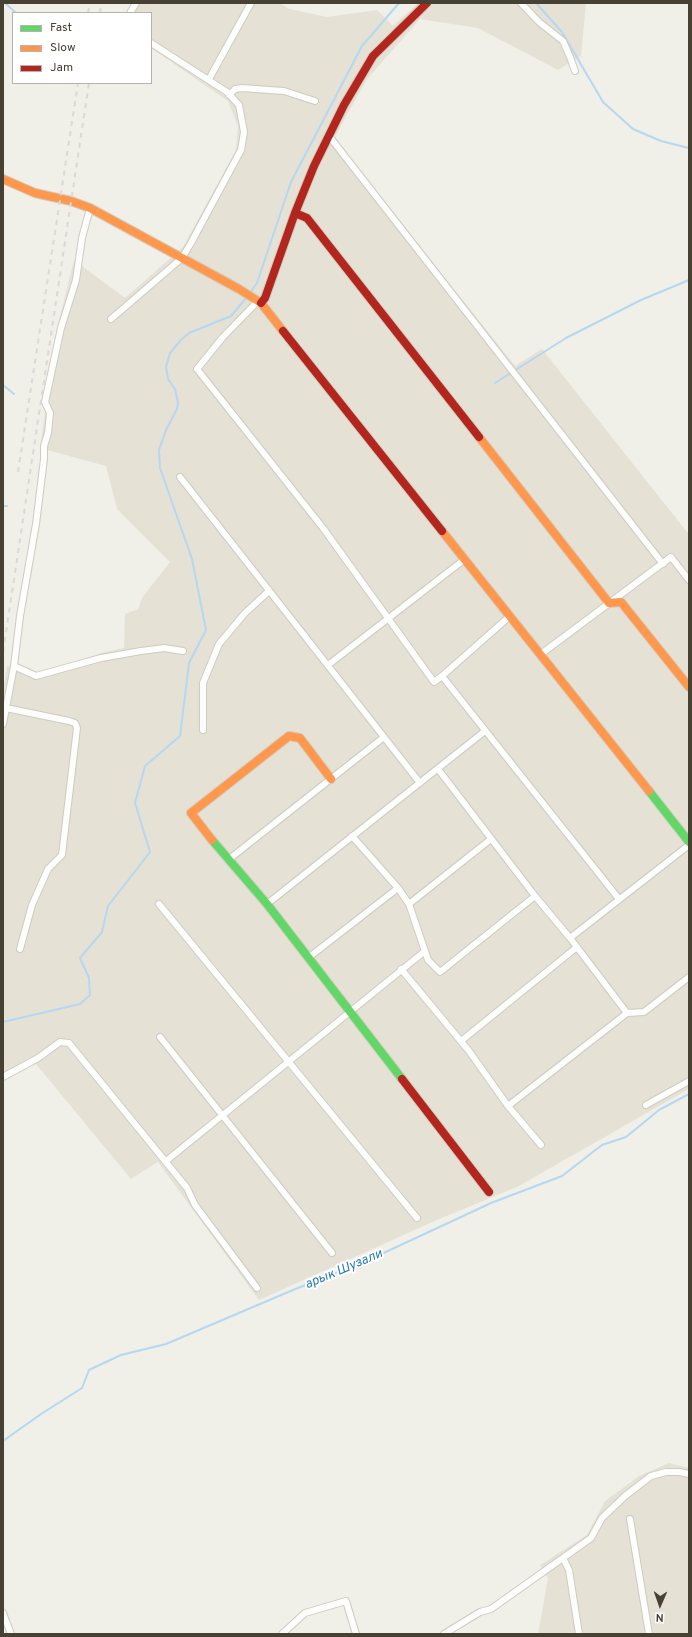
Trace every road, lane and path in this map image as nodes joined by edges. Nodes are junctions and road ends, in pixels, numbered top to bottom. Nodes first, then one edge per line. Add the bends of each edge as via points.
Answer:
1 (136, 3) edge
2 (251, 3) edge
3 (427, 3) edge
4 (521, 3) edge
5 (131, 12) edge
6 (152, 44) edge
7 (574, 71) dead end
8 (209, 79) junction
9 (229, 95) junction
10 (315, 101) dead end
11 (329, 136) junction
12 (3, 179) edge
13 (90, 208) junction
14 (295, 213) junction
15 (182, 258) junction
16 (259, 302) junction
17 (111, 319) dead end
18 (180, 477) dead end
19 (465, 559) junction
20 (663, 564) junction
21 (689, 580) edge
22 (269, 591) junction
23 (609, 603) junction
24 (510, 616) junction
25 (388, 620) junction
26 (183, 651) dead end
27 (541, 654) junction
28 (328, 665) junction
29 (14, 666) junction
30 (442, 676) junction
31 (689, 687) edge
32 (6, 708) junction
33 (3, 724) edge
34 (203, 730) dead end
35 (486, 731) junction
36 (384, 737) junction
37 (438, 769) junction
38 (331, 778) junction
39 (420, 783) junction
40 (352, 836) junction
41 (491, 839) junction
42 (689, 842) edge
43 (689, 845) edge
44 (228, 860) junction
45 (398, 888) junction
46 (535, 896) junction
47 (620, 899) junction
48 (159, 904) dead end
49 (267, 904) junction
50 (409, 904) junction
51 (570, 938) junction
52 (577, 947) junction
53 (20, 949) dead end
54 (425, 951) junction
55 (308, 958) junction
56 (401, 969) junction
57 (689, 977) edge
58 (350, 1012) junction
59 (628, 1013) junction
60 (160, 1037) dead end
61 (461, 1041) junction
62 (288, 1060) junction
63 (3, 1078) edge
64 (689, 1081) edge
65 (646, 1105) dead end
66 (508, 1106) junction
67 (222, 1115) junction
68 (541, 1145) dead end
69 (166, 1161) junction
70 (489, 1192) dead end
71 (417, 1218) dead end
72 (332, 1253) dead end
73 (258, 1288) dead end
74 (689, 1474) edge
75 (630, 1519) dead end
76 (563, 1558) junction
77 (3, 1614) edge
78 (10, 1634) edge
79 (282, 1634) edge
80 (356, 1634) edge
81 (444, 1634) edge
82 (579, 1634) edge
83 (649, 1634) edge

1 - 5 street
2 - 8 street
3 - 11 street via 373,56
4 - 7 street via 562,41
6 - 8 street
8 - 9 street
9 - 10 street via 235,89 242,88 284,91
9 - 15 street via 238,105 240,112 244,132 241,150
11 - 14 street
11 - 20 street
12 - 13 street via 36,193
13 - 15 street
13 - 29 street via 82,238 76,280 61,328 45,402 50,413 48,433 44,446 39,502
14 - 16 street via 265,298
14 - 23 street via 307,218
15 - 16 street
15 - 17 street
16 - 19 street
16 - 25 street via 223,337 197,370 323,528
18 - 22 street
19 - 24 street
19 - 25 street
20 - 21 street via 670,558
20 - 23 street
22 - 28 street
22 - 34 street via 245,612 219,644 203,683
23 - 27 street
23 - 31 street via 620,602
24 - 27 street
24 - 30 street
25 - 28 street
25 - 30 street via 434,682
26 - 29 street via 164,648 141,651 101,658 36,676
27 - 42 street
28 - 36 street
29 - 32 street
30 - 35 street
32 - 33 street
32 - 53 street via 70,721 77,728 62,855 48,869 32,905
35 - 37 street
35 - 47 street
36 - 38 street
36 - 39 street
37 - 39 street
37 - 41 street
38 - 44 street
38 - 44 street via 300,738 289,736 221,788 191,814
39 - 40 street
40 - 45 street
40 - 49 street
41 - 46 street
41 - 50 street
43 - 47 street
44 - 49 street
45 - 50 street
45 - 55 street
46 - 51 street
46 - 54 street via 440,972 428,960
47 - 51 street
48 - 62 street
49 - 55 street
50 - 54 street
51 - 52 street
52 - 59 street
52 - 61 street
54 - 56 street
55 - 58 street
56 - 58 street
56 - 61 street
57 - 59 street via 644,1012
58 - 62 street
58 - 70 street
59 - 66 street
60 - 67 street
61 - 66 street
62 - 67 street
62 - 71 street
63 - 69 street via 60,1042 69,1043
64 - 65 street
66 - 68 street
67 - 69 street
67 - 72 street
69 - 73 street via 187,1188 195,1205
74 - 76 street via 666,1472 651,1476 602,1518 591,1538
75 - 83 street
76 - 81 street via 491,1609 480,1612
76 - 82 street via 569,1570
77 - 78 street
79 - 80 street via 305,1613 346,1600

